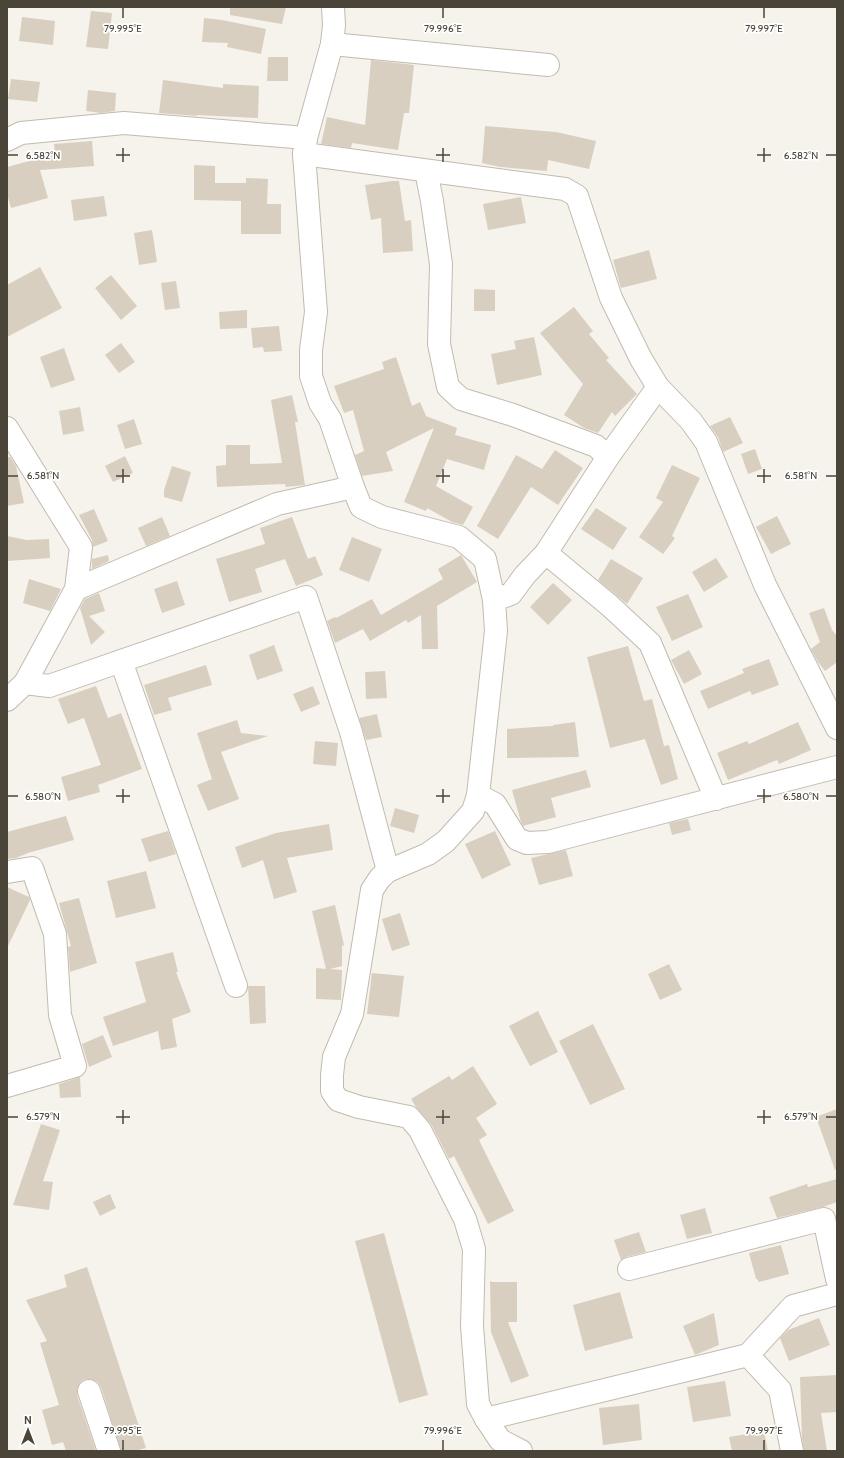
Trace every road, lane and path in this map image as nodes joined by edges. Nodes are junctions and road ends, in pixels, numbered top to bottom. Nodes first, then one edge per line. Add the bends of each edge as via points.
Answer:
1 (333, 7) edge
2 (332, 44) junction
3 (548, 65) dead end
4 (7, 140) edge
5 (305, 146) junction
6 (426, 170) junction
7 (658, 388) junction
8 (7, 428) edge
9 (608, 457) junction
10 (353, 488) junction
11 (546, 553) junction
12 (76, 589) junction
13 (494, 600) junction
14 (121, 661) junction
15 (25, 683) junction
16 (7, 700) edge
17 (837, 728) edge
18 (837, 767) edge
19 (478, 795) junction
20 (716, 799) junction
21 (388, 871) junction
22 (7, 872) edge
23 (236, 986) dead end
24 (7, 1086) edge
25 (629, 1269) dead end
26 (837, 1279) edge
27 (837, 1294) edge
28 (748, 1355) junction
29 (89, 1392) dead end
30 (486, 1419) junction
31 (109, 1451) edge
32 (521, 1451) edge
33 (792, 1451) edge

1 - 2 street
2 - 3 street
2 - 5 street
4 - 5 street via 21,133 124,123
5 - 6 street
5 - 10 street via 316,312 311,350 311,376 320,403 330,419
6 - 7 street via 565,189 577,196 611,298
6 - 9 street via 441,264 439,344 448,387 461,399 596,446
7 - 9 street
7 - 17 street via 691,421 706,442 765,585
8 - 12 street via 81,547
9 - 11 street
10 - 12 street via 277,504
10 - 13 street via 361,507 382,517 459,537 485,559
11 - 13 street via 511,594
11 - 20 street via 650,643
12 - 15 street
13 - 19 street via 496,631
14 - 15 street via 49,686
14 - 21 street via 306,597 351,732
14 - 23 street
15 - 16 street
18 - 20 street
19 - 20 street via 495,804 517,839 527,843 548,842
19 - 21 street via 472,811 446,841 428,854
21 - 30 street via 372,890 352,1014 334,1057 332,1091 338,1100 409,1118 420,1130 465,1219 474,1248 472,1326 477,1397
22 - 24 street via 32,868 55,934 60,1015 74,1066
25 - 26 street via 824,1219
27 - 28 street via 793,1306
28 - 30 street
28 - 33 street via 780,1390
29 - 31 street
30 - 32 street via 500,1440

